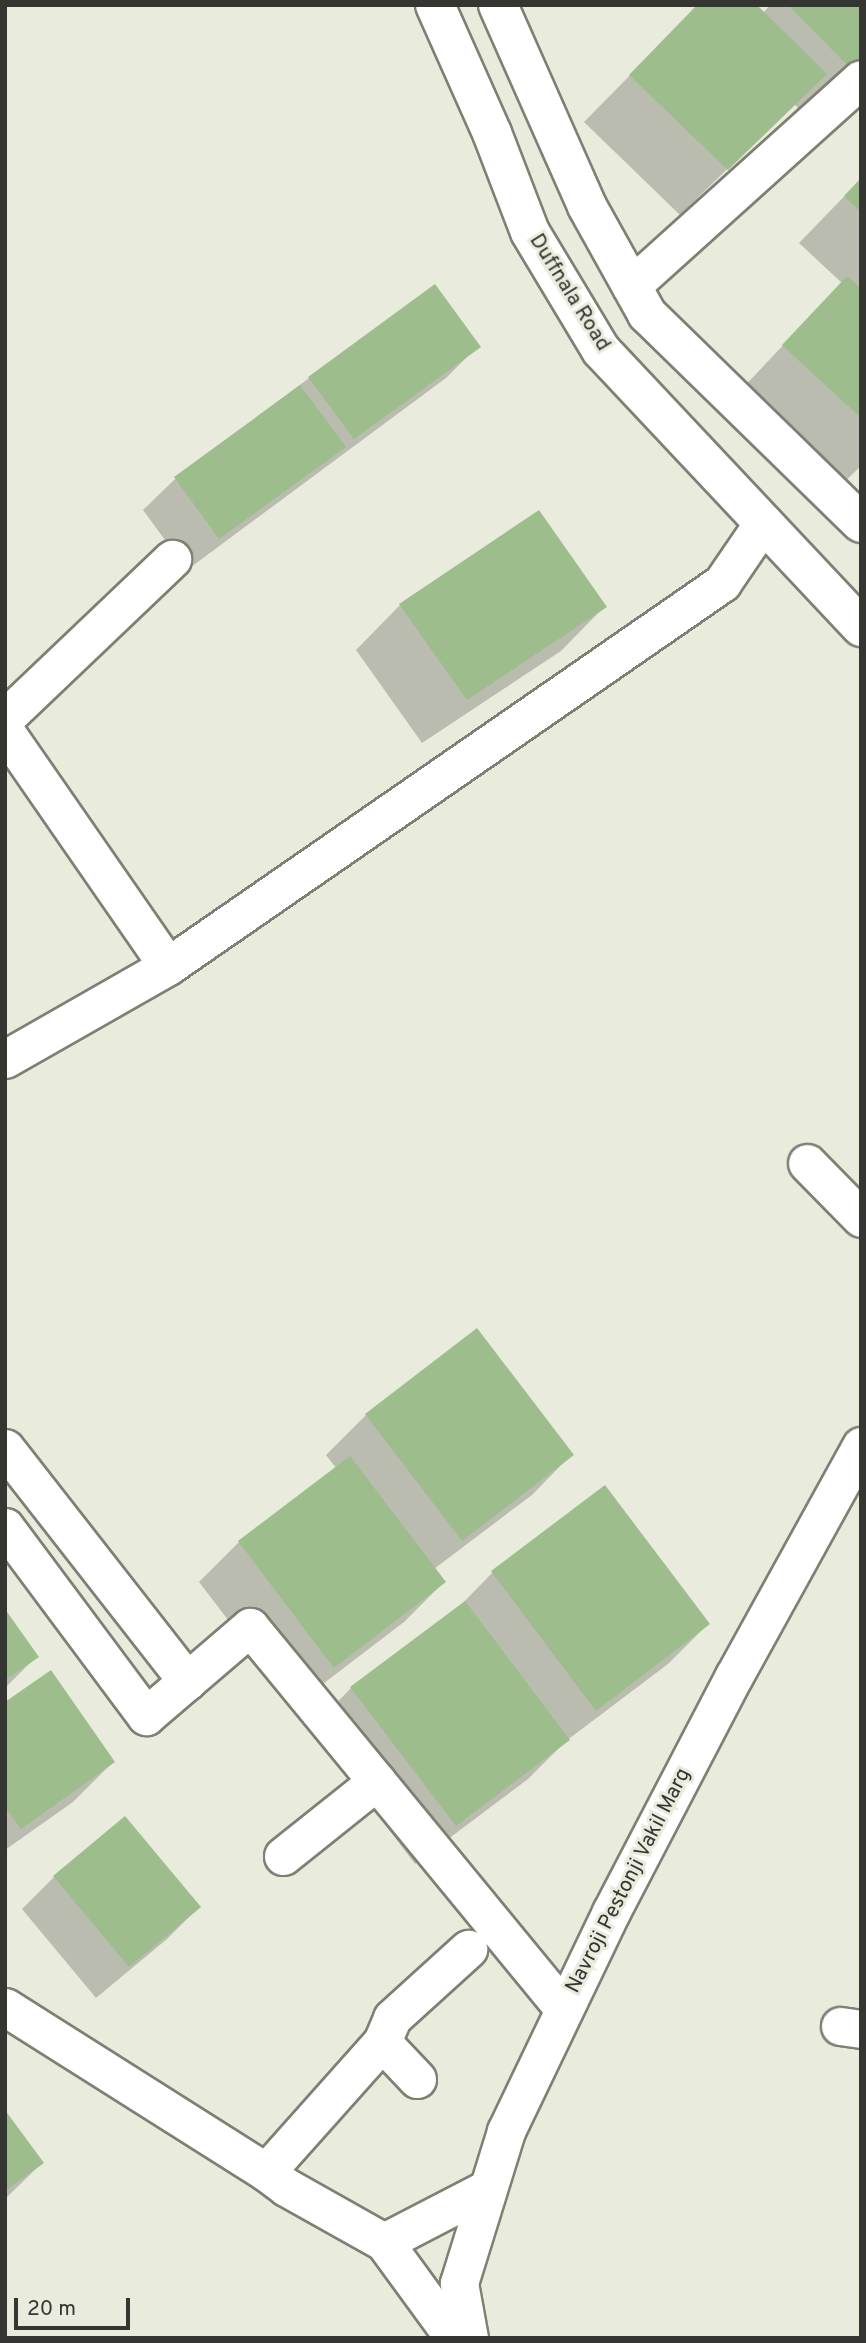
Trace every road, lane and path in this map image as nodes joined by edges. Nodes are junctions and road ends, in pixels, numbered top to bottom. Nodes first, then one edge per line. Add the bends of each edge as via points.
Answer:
1 (435, 5) edge
2 (498, 5) edge
3 (861, 79) edge
4 (631, 286) junction
5 (763, 523) junction
6 (861, 523) edge
7 (172, 559) dead end
8 (861, 627) edge
9 (5, 718) edge
10 (5, 731) edge
11 (168, 966) junction
12 (5, 1059) edge
13 (807, 1163) dead end
14 (861, 1218) edge
15 (861, 1446) edge
16 (5, 1448) edge
17 (5, 1527) edge
18 (187, 1682) junction
19 (377, 1781) junction
20 (283, 1856) dead end
21 (468, 1949) dead end
22 (5, 2007) edge
23 (564, 2009) junction
24 (382, 2042) junction
25 (417, 2079) dead end
26 (266, 2172) junction
27 (488, 2188) junction
28 (384, 2242) junction
29 (454, 2338) edge
30 (469, 2338) edge

1 - 5 main road, Duffnala Road via 530,232 601,349
2 - 4 main road via 587,206
3 - 4 street
4 - 6 main road via 647,314
5 - 8 main road, Duffnala Road
5 - 11 street via 722,583
7 - 9 street
10 - 11 street
11 - 12 street
13 - 14 street
15 - 23 street, Navroji Pestonji Vakil Marg via 734,1676
16 - 18 street
17 - 18 street via 146,1716
18 - 19 street via 250,1627
19 - 20 street
19 - 23 street
21 - 24 street via 392,2018
22 - 26 street
23 - 27 street, Navroji Pestonji Vakil Marg via 506,2131
24 - 25 street
24 - 26 street
26 - 28 street
27 - 28 street
27 - 30 street, Navroji Pestonji Vakil Marg via 459,2283
28 - 29 street

